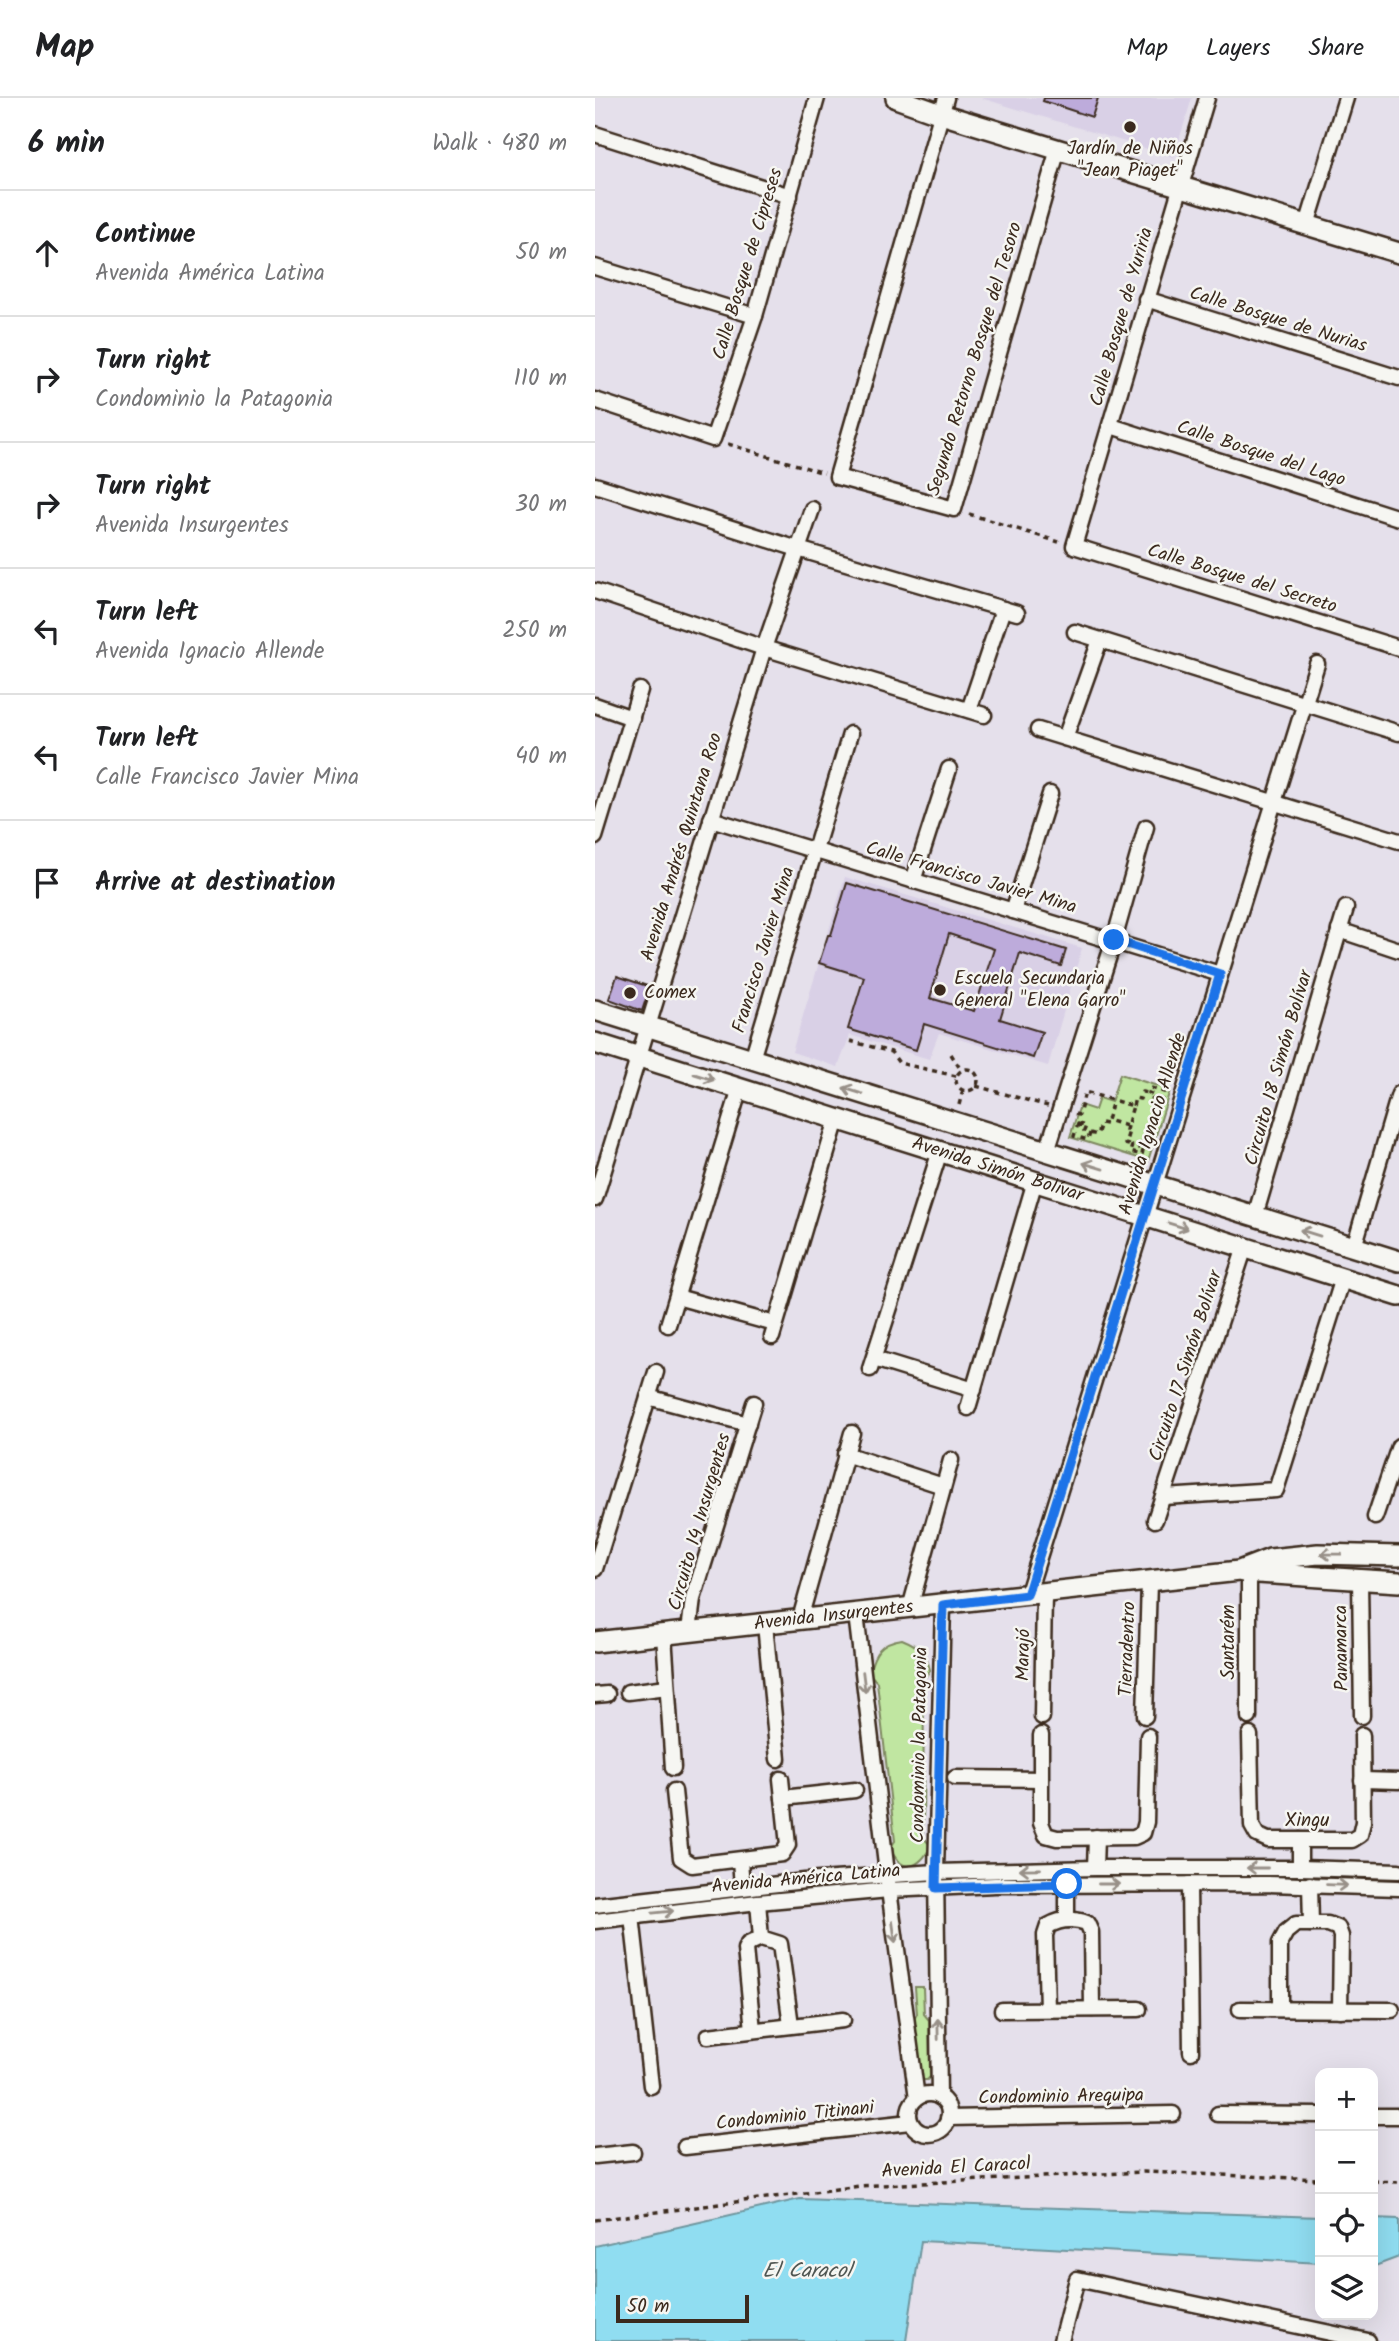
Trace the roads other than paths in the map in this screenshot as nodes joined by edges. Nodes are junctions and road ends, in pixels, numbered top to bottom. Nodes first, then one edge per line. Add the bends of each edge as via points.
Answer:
1 (817, 98) edge
2 (896, 98) edge
3 (1207, 98) edge
4 (1346, 98) edge
5 (943, 106) edge
6 (595, 134) edge
7 (1058, 149) junction
8 (1179, 186) junction
9 (790, 196) junction
10 (1307, 225) junction
11 (1399, 253) edge
12 (595, 267) edge
13 (1146, 299) junction
14 (755, 316) junction
15 (1399, 378) edge
16 (595, 400) edge
17 (1111, 426) junction
18 (596, 488) edge
19 (812, 509) dead end
20 (1399, 518) edge
21 (1074, 546) joint
22 (798, 549) junction
23 (595, 591) edge
24 (1075, 632) dead end
25 (1100, 640) junction
26 (764, 648) junction
27 (1399, 648) edge
28 (1317, 664) dead end
29 (640, 690) dead end
30 (1305, 703) junction
31 (595, 705) edge
32 (969, 710) junction
33 (984, 715) dead end
34 (632, 718) junction
35 (1038, 730) dead end
36 (1399, 733) edge
37 (850, 734) dead end
38 (1065, 738) junction
39 (949, 769) dead end
40 (1050, 794) dead end
41 (1274, 801) junction
42 (711, 819) junction
43 (1146, 827) dead end
44 (595, 837) edge
45 (1399, 841) edge
46 (813, 852) junction
47 (913, 881) junction
48 (1346, 908) dead end
49 (1013, 911) junction
50 (1339, 930) junction
51 (1114, 940) junction
52 (1399, 950) edge
53 (1220, 974) junction
54 (595, 1010) edge
55 (647, 1027) junction
56 (595, 1043) edge
57 (639, 1057) junction
58 (751, 1059) junction
59 (740, 1088) junction
60 (1399, 1094) edge
61 (901, 1106) junction
62 (837, 1119) junction
63 (891, 1136) junction
64 (940, 1151) junction
65 (1047, 1151) junction
66 (1035, 1181) junction
67 (1154, 1185) junction
68 (595, 1199) edge
69 (1144, 1216) junction
70 (1255, 1216) junction
71 (1245, 1247) junction
72 (1354, 1247) junction
73 (1399, 1261) edge
74 (1343, 1278) junction
75 (1399, 1296) edge
76 (677, 1297) junction
77 (668, 1325) dead end
78 (656, 1372) dead end
79 (974, 1390) junction
80 (648, 1397) junction
81 (754, 1403) dead end
82 (968, 1408) dead end
83 (748, 1424) junction
84 (852, 1433) dead end
85 (1399, 1446) edge
86 (845, 1454) junction
87 (951, 1460) dead end
88 (943, 1486) junction
89 (1392, 1489) edge
90 (1164, 1497) junction
91 (1375, 1517) dead end
92 (1155, 1520) dead end
93 (1399, 1556) edge
94 (595, 1569) edge
95 (1245, 1571) junction
96 (1360, 1580) junction
97 (1149, 1582) junction
98 (1399, 1582) edge
99 (1035, 1595) junction
100 (943, 1605) junction
101 (910, 1608) junction
102 (856, 1614) junction
103 (800, 1619) junction
104 (765, 1624) junction
105 (689, 1631) junction
106 (664, 1635) junction
107 (595, 1642) edge
108 (667, 1687) junction
109 (628, 1692) dead end
110 (1145, 1716) dead end
111 (1362, 1716) dead end
112 (1042, 1717) dead end
113 (1249, 1717) dead end
114 (1041, 1735) dead end
115 (1250, 1735) dead end
116 (1362, 1735) dead end
117 (1148, 1736) dead end
118 (778, 1759) dead end
119 (673, 1768) dead end
120 (955, 1778) dead end
121 (781, 1779) dead end
122 (1041, 1779) junction
123 (1362, 1780) junction
124 (1399, 1781) edge
125 (855, 1790) dead end
126 (674, 1791) dead end
127 (783, 1798) junction
128 (1096, 1837) junction
129 (1300, 1840) junction
130 (740, 1860) junction
131 (1095, 1868) junction
132 (1300, 1868) junction
133 (1399, 1871) edge
134 (936, 1872) junction
135 (887, 1874) junction
136 (1067, 1884) junction
137 (1189, 1884) junction
138 (1310, 1884) junction
139 (742, 1887) junction
140 (936, 1888) junction
141 (1399, 1888) edge
142 (889, 1890) junction
143 (758, 1902) junction
144 (595, 1905) edge
145 (632, 1916) junction
146 (1067, 1920) junction
147 (595, 1921) edge
148 (1311, 1924) junction
149 (761, 1938) junction
150 (1092, 2009) junction
151 (1139, 2009) dead end
152 (1240, 2009) dead end
153 (1280, 2009) junction
154 (1002, 2010) dead end
155 (1047, 2010) junction
156 (1341, 2010) junction
157 (1392, 2010) dead end
158 (843, 2020) dead end
159 (791, 2025) junction
160 (753, 2030) junction
161 (708, 2036) dead end
162 (1191, 2052) dead end
163 (651, 2086) dead end
164 (939, 2097) junction
165 (917, 2098) junction
166 (1173, 2114) dead end
167 (1218, 2114) dead end
168 (1315, 2115) edge
169 (1378, 2116) edge
170 (1399, 2116) edge
171 (948, 2118) junction
172 (910, 2122) junction
173 (685, 2147) dead end
174 (633, 2152) dead end
175 (595, 2156) edge
176 (1061, 2341) edge
177 (1368, 2341) edge

1 - 9 street, Calle Bosque de Cipreses
2 - 5 main road
3 - 8 street, Calle Bosque de Yuriria
4 - 10 street
5 - 7 main road
5 - 7 street, Segundo Retorno Bosque del Tesoro via 837,477 954,509
6 - 9 street
7 - 8 main road
8 - 10 main road
8 - 13 street, Calle Bosque de Yuriria
9 - 14 street, Calle Bosque de Cipreses
10 - 11 main road
12 - 14 street
13 - 15 street, Calle Bosque de Nurias
13 - 17 street, Calle Bosque de Yuriria
14 - 16 street, Calle Bosque de Cipreses via 713,439
17 - 20 street, Calle Bosque del Lago
17 - 21 street, Calle Bosque de Yuriria
18 - 22 street
19 - 22 street, Avenida Andrés Quintana Roo
21 - 27 street, Calle Bosque del Secreto
22 - 26 street, Avenida Andrés Quintana Roo
22 - 32 street via 1010,611
23 - 26 street
24 - 25 street
25 - 30 street
25 - 38 street
26 - 32 street
26 - 42 street, Avenida Andrés Quintana Roo
28 - 30 street, Avenida Ignacio Allende
29 - 34 street
30 - 36 street
30 - 41 street, Avenida Ignacio Allende
31 - 34 street
32 - 33 street
34 - 44 street
35 - 38 street
37 - 46 street, Francisco Javier Mina
38 - 41 street
39 - 47 street
40 - 49 street
41 - 45 street
41 - 53 street, Avenida Ignacio Allende
42 - 46 street, Calle Francisco Javier Mina
42 - 55 street, Avenida Andrés Quintana Roo
43 - 51 street
46 - 47 street, Calle Francisco Javier Mina
46 - 58 street, Francisco Javier Mina
47 - 49 street, Calle Francisco Javier Mina
48 - 50 street, Circuito 18 Simón Bolívar
49 - 51 street, Calle Francisco Javier Mina
50 - 52 street
50 - 70 street, Circuito 18 Simón Bolívar
51 - 53 street, Calle Francisco Javier Mina
51 - 65 street
53 - 67 street, Avenida Ignacio Allende
54 - 55 main road, Avenida Simón Bolívar
55 - 57 street, Avenida Andrés Quintana Roo
55 - 58 main road, Avenida Simón Bolívar
56 - 57 main road, Avenida Simón Bolívar
57 -> 59 main road, Avenida Simón Bolívar
57 - 68 street, Avenida Andrés Quintana Roo
61 -> 58 main road, Avenida Simón Bolívar
59 - 62 main road, Avenida Simón Bolívar
59 - 76 street
60 - 72 street
61 - 63 main road
61 - 65 main road, Avenida Simón Bolívar
62 - 63 main road, Avenida Simón Bolívar
62 - 76 street via 773,1330
63 - 64 main road, Avenida Simón Bolívar
64 - 66 main road, Avenida Simón Bolívar
64 - 79 street via 872,1364
67 -> 65 main road, Avenida Simón Bolívar
66 - 69 main road, Avenida Simón Bolívar
66 - 79 street
67 - 69 street, Avenida Ignacio Allende
67 - 70 main road, Avenida Simón Bolívar
69 -> 71 main road, Avenida Simón Bolívar
69 - 99 street, Avenida Ignacio Allende
72 -> 70 main road, Avenida Simón Bolívar
71 - 74 main road, Avenida Simón Bolívar
71 - 90 street, Circuito 17 Simón Bolívar
72 - 73 main road, Avenida Simón Bolívar
74 - 75 main road, Avenida Simón Bolívar
74 - 90 street via 1276,1490
76 - 77 street
78 - 80 street
79 - 82 street
80 - 83 street, Circuito 14 Insurgentes
80 - 94 street
81 - 83 street, Circuito 14 Insurgentes
83 - 105 street, Circuito 14 Insurgentes via 693,1599
84 - 86 street
85 - 89 street
86 - 88 street
86 - 103 street
87 - 88 street
88 - 101 street
89 - 91 street
90 - 92 street, Circuito 17 Simón Bolívar
93 -> 95 main road, Avenida Insurgentes via 1318,1554 1270,1559
95 - 96 main road, Avenida Insurgentes
95 - 97 main road, Avenida Insurgentes
95 - 113 street, Santarém
96 - 98 main road, Avenida Insurgentes
96 - 111 street, Panamarca
97 - 99 main road, Avenida Insurgentes
97 - 110 street, Tierradentro
99 - 100 main road, Avenida Insurgentes
99 - 112 street, Marajó
100 - 101 main road, Avenida Insurgentes
100 - 134 street, Condominio la Patagonia
101 - 102 main road, Avenida Insurgentes
102 - 103 main road, Avenida Insurgentes
102 -> 135 street, Condominio la Patagonia
103 - 104 main road, Avenida Insurgentes
104 - 105 main road, Avenida Insurgentes
104 - 118 street
105 - 106 main road, Avenida Insurgentes
106 - 107 main road, Avenida Insurgentes
106 - 108 street
108 - 109 street
108 - 119 street
114 - 122 street
115 - 129 street, Xingu via 1252,1826 1268,1840
116 - 123 street, Xingu
117 - 128 street via 1143,1833
120 - 122 street
121 - 127 street
122 - 128 street via 1041,1824 1046,1835
123 - 124 street
123 - 129 street, Xingu via 1360,1835 1352,1840
125 - 127 street
126 - 130 street via 681,1858 692,1865
127 - 130 street via 788,1845 782,1854
128 - 131 street
129 - 132 street
130 - 139 street
132 -> 131 street, Avenida América Latina
131 -> 134 street, Avenida América Latina
132 - 133 street, Avenida América Latina
134 - 135 street, Avenida América Latina
134 - 140 street, Condominio la Patagonia
135 - 139 street, Avenida América Latina
135 - 142 street, Condominio la Patagonia
136 -> 137 street, Avenida América Latina
136 - 140 street, Avenida América Latina
136 - 146 street
137 - 138 street, Avenida América Latina
137 - 162 street
138 -> 141 street, Avenida América Latina
138 - 148 street
139 - 144 street, Avenida América Latina
140 - 142 street, Avenida América Latina
164 -> 140 street, Condominio la Patagonia
142 - 143 street, Avenida América Latina
142 -> 165 street, Condominio la Patagonia
145 -> 143 street, Avenida América Latina
143 - 149 street
145 - 147 street, Avenida América Latina
145 - 163 street
146 - 150 street via 1087,1923 1091,1932
146 - 155 street via 1048,1926 1045,1935
148 - 153 street via 1296,1924 1280,1943
148 - 156 street via 1328,1924 1338,1928 1341,1936
149 - 159 street via 780,1944
149 - 160 street via 745,1949
150 - 151 street
150 - 155 street
152 - 153 street
153 - 156 street
154 - 155 street
156 - 157 street
158 - 159 street
159 - 160 street
160 - 161 street
164 - 165 street
164 - 171 street, Condominio la Patagonia via 945,2102
165 - 172 street, Condominio la Patagonia via 908,2113
166 - 171 street, Condominio Arequipa
167 - 168 street
169 - 170 street
171 - 172 street via 945,2126 931,2134 915,2129
172 - 173 street, Condominio Titinani
174 - 175 street
176 - 177 street via 1077,2279

